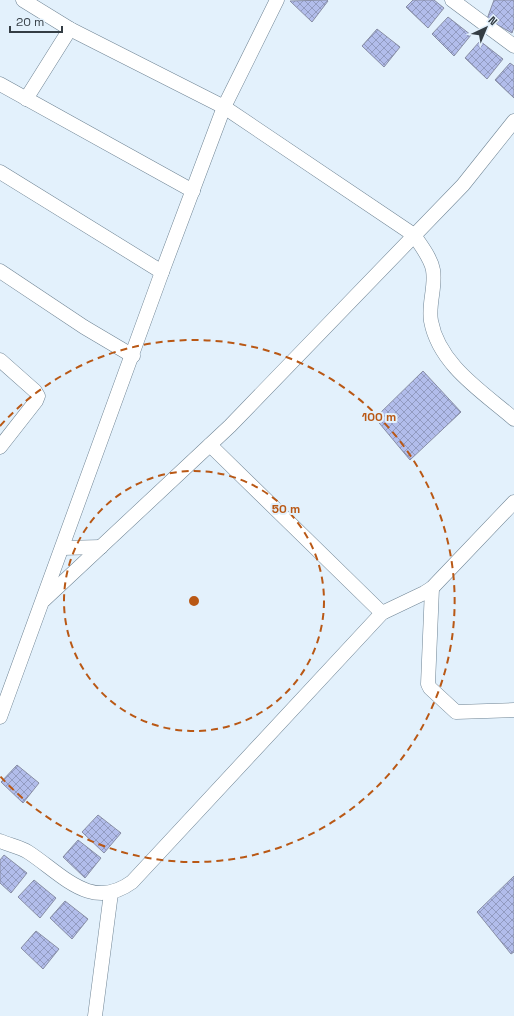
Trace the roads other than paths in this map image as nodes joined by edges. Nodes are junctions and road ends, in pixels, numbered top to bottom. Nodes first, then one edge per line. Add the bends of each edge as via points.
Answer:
1 (23, 0) edge
2 (277, 0) edge
3 (452, 0) edge
4 (70, 29) junction
5 (514, 46) edge
6 (0, 84) edge
7 (26, 99) junction
8 (224, 107) junction
9 (514, 121) edge
10 (0, 172) edge
11 (193, 191) junction
12 (414, 235) junction
13 (0, 271) edge
14 (162, 272) junction
15 (133, 356) junction
16 (0, 360) edge
17 (514, 418) edge
18 (210, 445) junction
19 (0, 447) edge
20 (514, 502) edge
21 (101, 547) junction
22 (62, 548) junction
23 (432, 588) junction
24 (41, 603) junction
25 (382, 613) junction
26 (514, 710) edge
27 (0, 717) edge
28 (0, 841) edge
29 (112, 893) junction
30 (95, 1016) edge

1 - 4 street
2 - 8 street
3 - 5 street
4 - 7 street
4 - 8 street
6 - 7 street
7 - 11 street
8 - 11 street
8 - 12 street
9 - 12 street via 463,185
10 - 14 street
11 - 14 street
12 - 17 street via 434,270 431,322 444,354 457,369
12 - 18 street
13 - 15 street via 84,328
14 - 15 street
15 - 22 street
16 - 19 street via 38,396
18 - 21 street
18 - 25 street
20 - 23 street
21 - 22 street
21 - 24 street
22 - 24 street
23 - 25 street
23 - 26 street via 428,684 430,688 456,712
24 - 27 street
25 - 29 street via 132,882 122,890
28 - 29 street via 28,852 64,880 81,889 100,894
29 - 30 street

